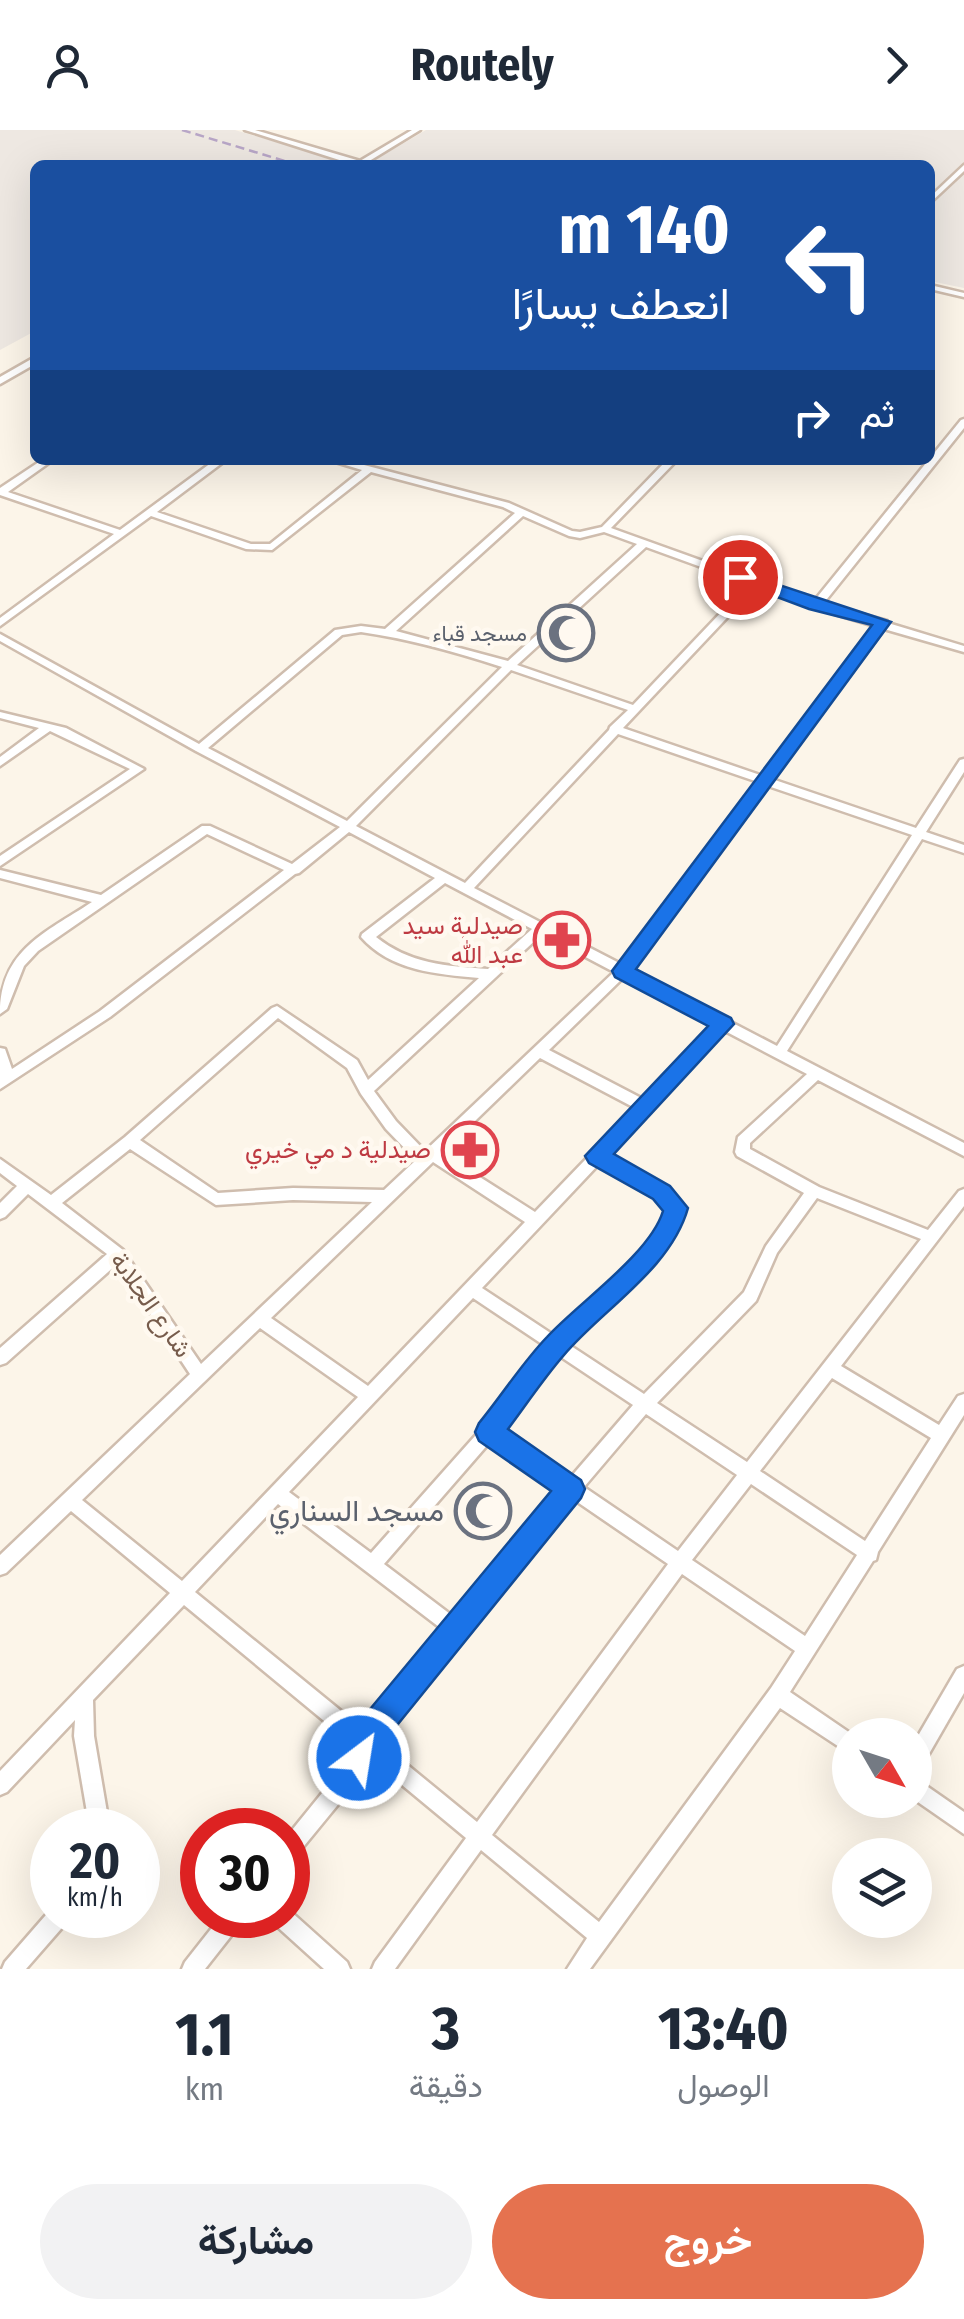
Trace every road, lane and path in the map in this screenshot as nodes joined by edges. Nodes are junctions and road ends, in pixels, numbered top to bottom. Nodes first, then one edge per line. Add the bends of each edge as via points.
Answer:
1 (248, 130) edge
2 (417, 130) edge
3 (346, 160) edge
4 (370, 160) edge
5 (964, 167) edge
6 (935, 196) edge
7 (935, 288) edge
8 (964, 295) edge
9 (30, 363) edge
10 (19, 370) junction
11 (30, 373) edge
12 (0, 381) edge
13 (964, 422) edge
14 (935, 458) edge
15 (40, 465) edge
16 (214, 465) edge
17 (353, 465) edge
18 (667, 465) edge
19 (929, 465) edge
20 (369, 469) junction
21 (0, 492) edge
22 (522, 512) junction
23 (150, 514) junction
24 (605, 529) junction
25 (122, 534) junction
26 (643, 544) junction
27 (754, 582) junction
28 (816, 606) junction
29 (883, 622) junction
30 (0, 624) edge
31 (388, 632) junction
32 (0, 637) edge
33 (964, 649) edge
34 (509, 666) junction
35 (632, 708) junction
36 (0, 715) edge
37 (48, 727) junction
38 (614, 729) junction
39 (200, 750) junction
40 (0, 762) edge
41 (964, 763) edge
42 (766, 780) junction
43 (348, 827) junction
44 (919, 833) junction
45 (964, 849) edge
46 (0, 862) edge
47 (294, 870) junction
48 (0, 874) edge
49 (444, 877) junction
50 (466, 889) junction
51 (98, 899) junction
52 (541, 928) junction
53 (622, 971) junction
54 (491, 974) junction
55 (0, 1009) edge
56 (723, 1024) junction
57 (540, 1052) junction
58 (0, 1053) edge
59 (779, 1053) junction
60 (816, 1073) junction
61 (4, 1081) edge
62 (366, 1090) junction
63 (646, 1108) junction
64 (130, 1141) junction
65 (964, 1149) edge
66 (597, 1156) junction
67 (429, 1158) junction
68 (0, 1166) edge
69 (27, 1185) junction
70 (814, 1191) junction
71 (964, 1195) edge
72 (389, 1196) junction
73 (52, 1203) junction
74 (0, 1213) edge
75 (536, 1221) junction
76 (931, 1238) junction
77 (118, 1254) junction
78 (472, 1289) junction
79 (261, 1320) junction
80 (555, 1346) junction
81 (0, 1358) edge
82 (830, 1368) junction
83 (201, 1377) junction
84 (370, 1397) junction
85 (964, 1400) edge
86 (643, 1406) junction
87 (951, 1430) edge
88 (489, 1432) junction
89 (748, 1474) junction
90 (570, 1489) junction
91 (278, 1494) junction
92 (70, 1500) junction
93 (870, 1554) junction
94 (679, 1563) junction
95 (372, 1565) junction
96 (0, 1567) edge
97 (183, 1594) junction
98 (456, 1629) junction
99 (806, 1648) junction
100 (964, 1675) edge
101 (778, 1695) junction
102 (84, 1697) junction
103 (932, 1730) edge
104 (832, 1732) edge
105 (362, 1743) junction
106 (0, 1785) edge
107 (932, 1800) edge
108 (96, 1808) edge
109 (310, 1823) edge
110 (964, 1824) edge
111 (479, 1837) junction
112 (599, 1936) junction
113 (40, 1938) edge
114 (217, 1938) edge
115 (305, 1938) edge
116 (580, 1967) edge
117 (12, 1969) edge
118 (192, 1969) edge
119 (340, 1969) edge
120 (382, 1969) edge

1 - 3 street
2 - 4 street
5 - 6 street
7 - 8 street
9 - 10 street
10 - 11 street
10 - 12 street
13 - 14 street
15 - 21 street
16 - 23 street
17 - 20 street
18 - 24 street
19 - 28 street
20 - 22 street
20 - 23 street via 272,547 250,547
21 - 25 street
22 - 24 street via 569,533
22 - 31 street
23 - 25 street
24 - 26 street
25 - 30 street
26 - 27 street
26 - 34 street
27 - 28 street
27 - 35 street
28 - 29 street
29 - 33 street
29 - 42 street
31 - 34 street
31 - 39 street via 339,632
32 - 39 street
34 - 35 street
34 - 43 street
35 - 38 street
36 - 37 street
37 - 40 street
37 - 46 street via 138,769
38 - 42 street
38 - 50 street
39 - 43 street
41 - 44 street
42 - 44 street
42 - 53 street
43 - 47 street
43 - 49 street
44 - 45 street
44 - 59 street
47 - 51 street via 206,829
47 - 61 street
48 - 51 street
49 - 50 street
49 - 54 street via 367,936 390,958
50 - 52 street
51 - 55 street via 32,948
52 - 53 street
52 - 54 street
53 - 56 street
53 - 57 street
54 - 62 street
56 - 59 street
56 - 63 street
57 - 63 street
57 - 67 street
58 - 61 street
59 - 60 street
60 - 65 street
60 - 70 street via 740,1146 755,1162
62 - 64 street via 352,1064 277,1011
62 - 67 street via 391,1126
63 - 66 street
64 - 72 street via 216,1200
64 - 73 street
66 - 75 street
66 - 80 street via 662,1192 676,1208 646,1257
67 - 72 street
67 - 75 street
68 - 69 street, شارع الجلابة
69 - 73 street, شارع الجلابة
69 - 74 street
70 - 76 street
70 - 86 street via 770,1250 750,1296
71 - 76 street
72 - 79 street
73 - 77 street, شارع الجلابة
75 - 78 street
76 - 82 street
77 - 81 street
77 - 83 street, شارع الجلابة
78 - 80 street
78 - 84 street
79 - 83 street
79 - 84 street
80 - 86 street
80 - 88 street
82 - 87 street
82 - 89 street
83 - 92 street
84 - 91 street
85 - 87 street
86 - 89 street
86 - 90 street
87 - 93 street
88 - 90 street
88 - 95 street
89 - 93 street
89 - 94 street
90 - 94 street
90 - 98 street
91 - 95 street
91 - 97 street
92 - 96 street
92 - 97 street
93 - 99 street
94 - 99 street
94 - 111 street
95 - 98 street
97 - 102 street
97 - 105 street
98 - 105 street
99 - 101 street
100 - 103 street
101 - 104 street
101 - 112 street
102 - 106 street
102 - 108 street
105 - 109 street via 352,1772
105 - 111 street
107 - 110 street
111 - 112 street
111 - 120 street
112 - 116 street
113 - 117 street
114 - 118 street
115 - 119 street

